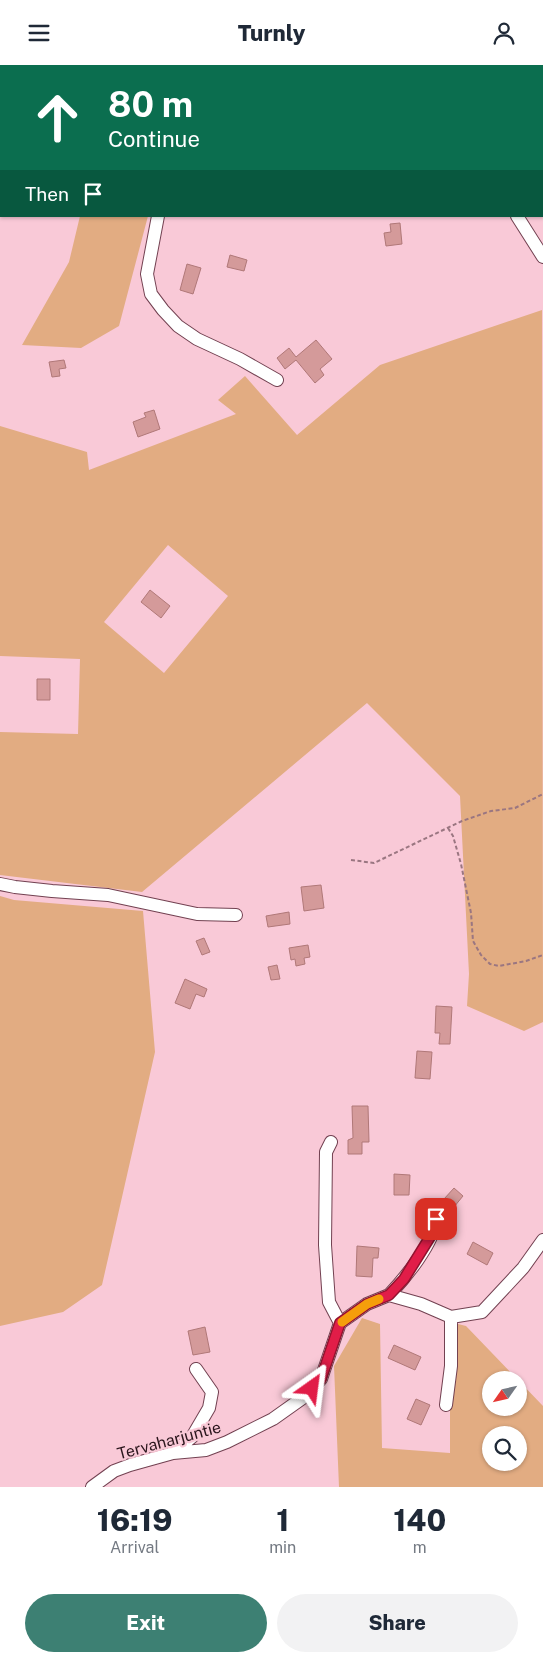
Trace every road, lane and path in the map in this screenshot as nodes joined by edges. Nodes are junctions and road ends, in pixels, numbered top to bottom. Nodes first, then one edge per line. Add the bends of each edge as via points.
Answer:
1 (158, 217) edge
2 (518, 217) edge
3 (543, 257) edge
4 (277, 380) dead end
5 (543, 794) edge
6 (448, 828) junction
7 (351, 860) dead end
8 (0, 884) edge
9 (236, 915) dead end
10 (543, 955) edge
11 (331, 1141) dead end
12 (436, 1219) dead end
13 (543, 1240) edge
14 (389, 1295) junction
15 (452, 1317) junction
16 (340, 1323) junction
17 (196, 1369) dead end
18 (446, 1405) dead end
19 (173, 1453) junction
20 (92, 1487) edge

1 - 4 street via 147,274 151,294 178,326 197,339
2 - 3 street
5 - 6 path via 515,808 490,811
6 - 7 path via 374,863
6 - 10 path via 461,864 473,941 482,955 498,967
8 - 9 street via 108,895 197,914
11 - 16 street via 326,1152 325,1245 329,1302
12 - 14 street via 435,1229 422,1252
13 - 15 street via 523,1268 482,1312
14 - 15 street
14 - 16 street via 367,1304
15 - 18 street
16 - 19 street, Tervaharjuntie via 321,1379 304,1397 273,1419 227,1442 206,1450
17 - 19 street via 212,1392 209,1408 192,1437
19 - 20 street, Tervaharjuntie via 114,1471

